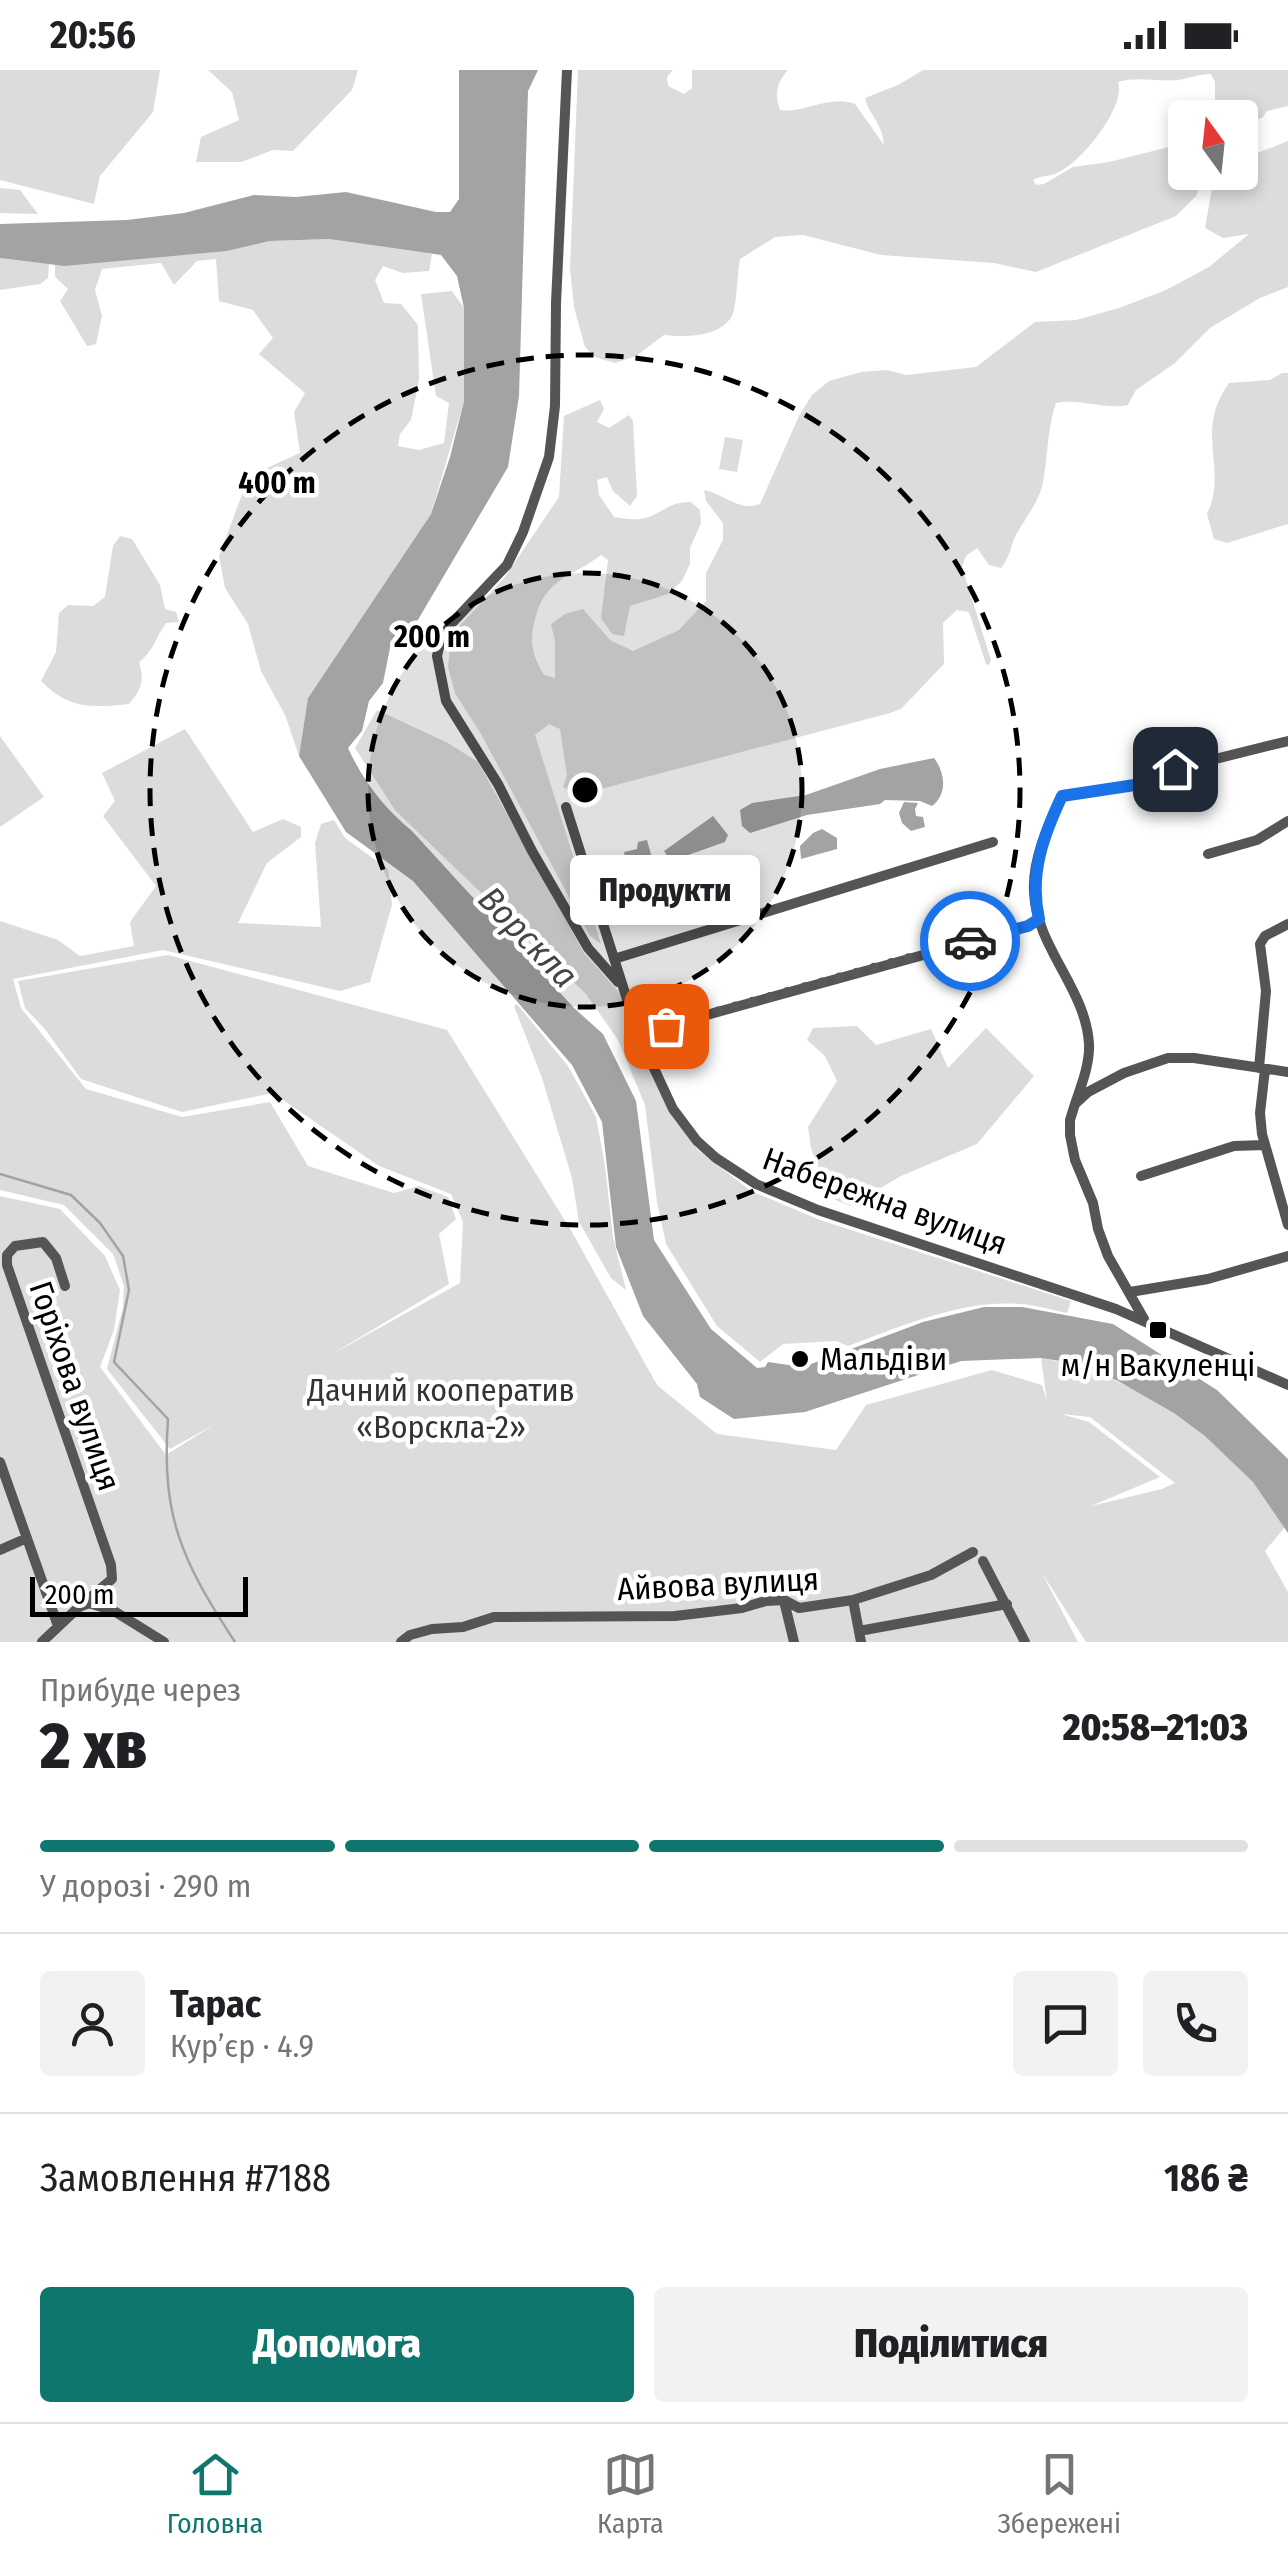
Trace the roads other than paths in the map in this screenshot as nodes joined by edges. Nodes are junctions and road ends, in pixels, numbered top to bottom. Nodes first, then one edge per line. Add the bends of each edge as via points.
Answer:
1 (567, 70) edge
2 (1288, 740) edge
3 (566, 806) dead end
4 (1288, 822) edge
5 (993, 842) dead end
6 (1208, 854) dead end
7 (1039, 919) junction
8 (1288, 924) edge
9 (614, 959) junction
10 (622, 986) junction
11 (638, 1034) junction
12 (1262, 1068) junction
13 (1288, 1072) edge
14 (1075, 1104) junction
15 (1265, 1145) junction
16 (1141, 1176) dead end
17 (1288, 1225) edge
18 (1288, 1256) edge
19 (65, 1286) dead end
20 (1130, 1292) junction
21 (1144, 1320) junction
22 (1288, 1385) edge
23 (0, 1462) edge
24 (26, 1538) junction
25 (0, 1550) edge
26 (973, 1552) dead end
27 (983, 1561) dead end
28 (784, 1600) junction
29 (853, 1600) junction
30 (1006, 1604) junction
31 (79, 1607) junction
32 (58, 1626) junction
33 (860, 1636) edge
34 (42, 1642) edge
35 (164, 1642) edge
36 (401, 1642) edge
37 (794, 1642) edge
38 (1026, 1642) edge

1 - 10 street via 549,456 507,565 450,624 436,656 446,700 588,948
2 - 7 street via 1175,769 1148,783 1062,796 1037,868
3 - 9 street, Набережна вулиця
4 - 6 street via 1257,840
5 - 9 street
7 - 11 street
7 - 14 street via 1089,1042
8 - 12 street via 1260,944 1266,991
9 - 10 street, Набережна вулиця
10 - 11 street, Набережна вулиця
11 - 21 street, Набережна вулиця via 685,1126 716,1158 756,1184
12 - 13 street
12 - 14 street via 1168,1058 1124,1073
12 - 15 street
14 - 20 street via 1075,1160 1108,1256
15 - 16 street via 1234,1146
15 - 17 street
18 - 20 street
19 - 31 street, Горіхова вулиця via 43,1242 14,1246 7,1254 111,1565 112,1579
20 - 21 street
21 - 22 street, Набережна вулиця
23 - 24 street
24 - 25 street
24 - 32 street
26 - 29 street, Айвова вулиця via 931,1575
27 - 30 street
28 - 29 street, Айвова вулиця via 800,1608
28 - 36 street, Айвова вулиця via 675,1616 494,1618 432,1628
28 - 37 street
29 - 33 street
30 - 33 street
30 - 38 street
31 - 32 street
31 - 35 street via 102,1605
32 - 34 street

